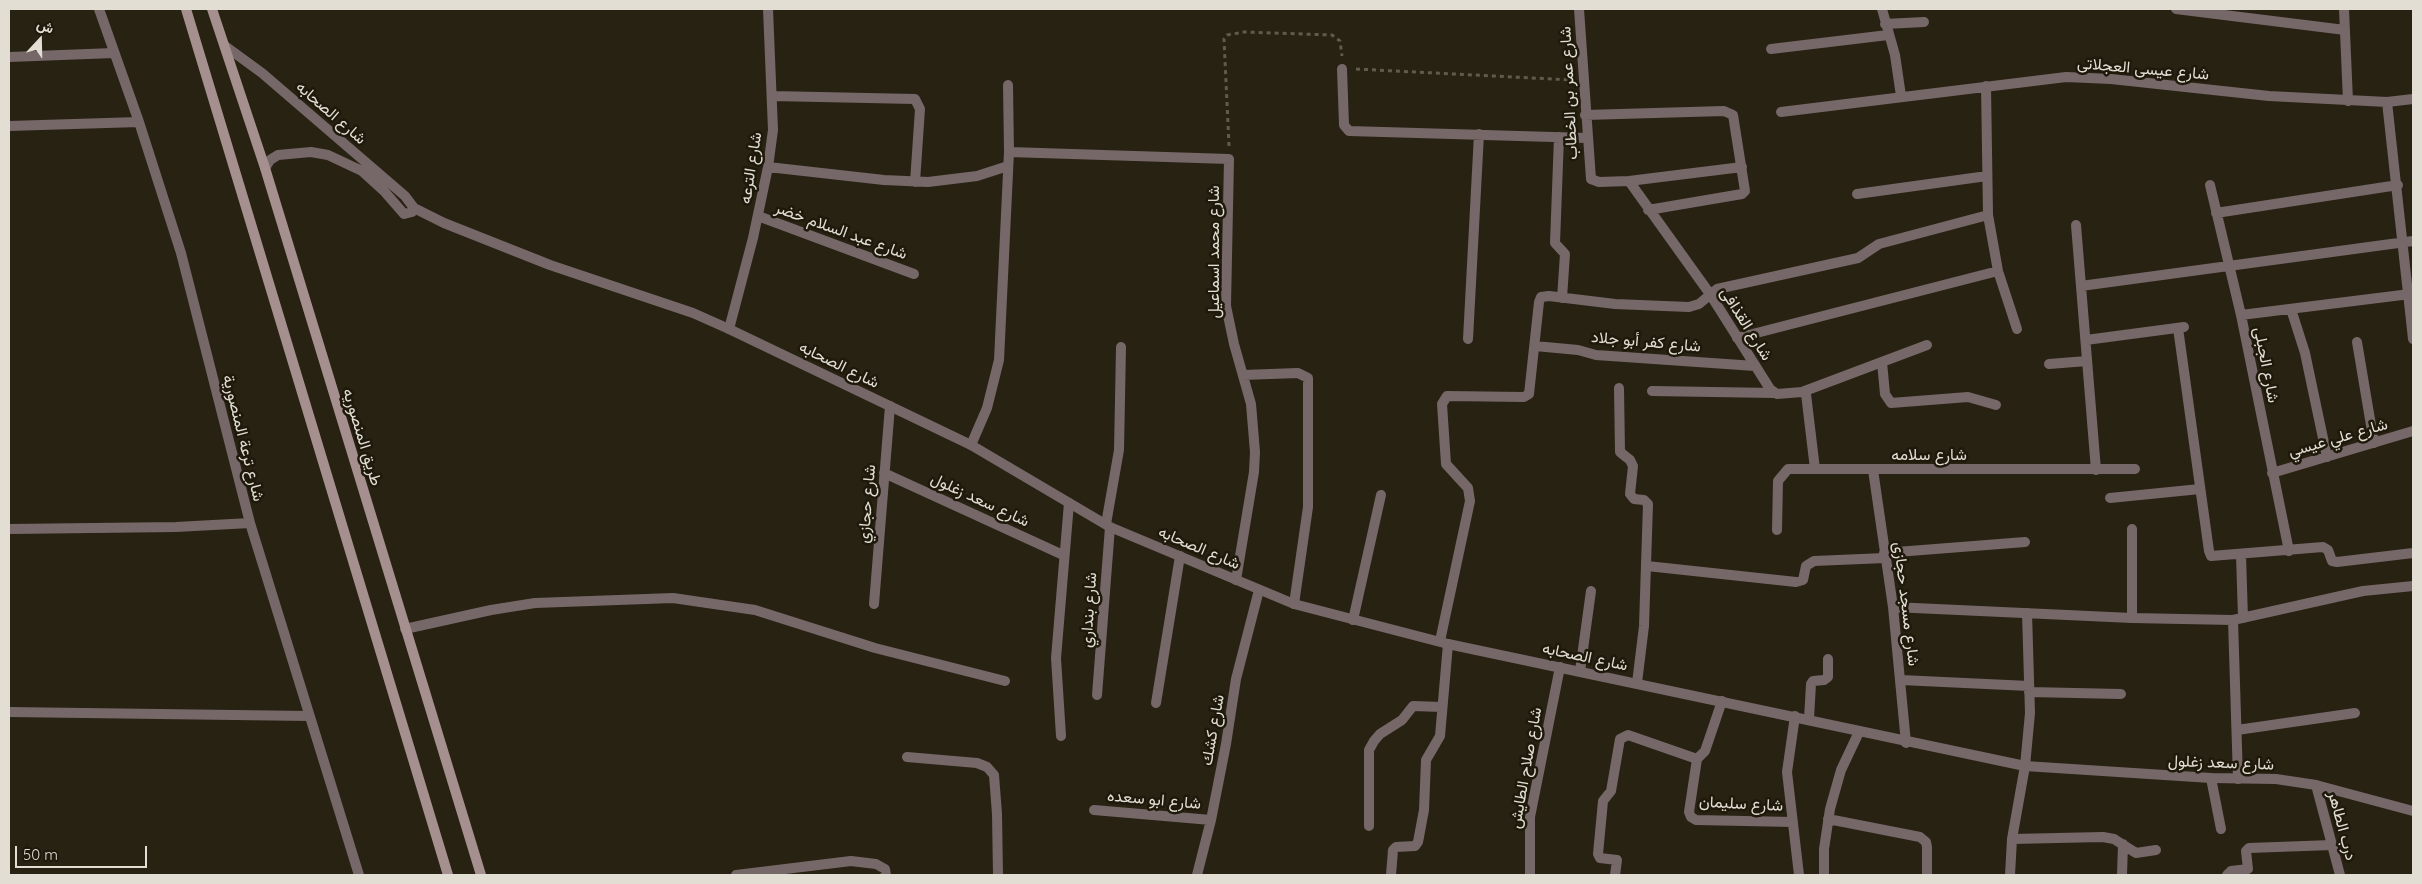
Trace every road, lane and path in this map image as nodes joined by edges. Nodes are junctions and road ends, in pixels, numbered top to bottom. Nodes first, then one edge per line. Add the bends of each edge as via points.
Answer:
1 (99, 9) edge
2 (186, 9) edge
3 (212, 9) edge
4 (768, 9) edge
5 (1579, 9) edge
6 (1882, 9) edge
7 (2176, 9) edge
8 (2344, 9) edge
9 (2210, 11) edge
10 (1924, 22) dead end
11 (1885, 24) junction
12 (2345, 30) junction
13 (1888, 35) junction
14 (225, 46) junction
15 (1771, 49) dead end
16 (114, 53) junction
17 (9, 57) edge
18 (1342, 69) dead end
19 (1008, 85) dead end
20 (1986, 86) junction
21 (772, 96) junction
22 (1901, 96) junction
23 (2413, 98) edge
24 (2348, 101) junction
25 (2387, 102) junction
26 (1781, 112) dead end
27 (1585, 115) junction
28 (139, 122) junction
29 (9, 126) edge
30 (1479, 134) junction
31 (1559, 138) junction
32 (1587, 138) junction
33 (1009, 152) junction
34 (1008, 166) junction
35 (768, 167) junction
36 (1742, 167) junction
37 (265, 168) junction
38 (1987, 176) junction
39 (1630, 181) junction
40 (915, 182) junction
41 (2210, 185) dead end
42 (2398, 186) junction
43 (1857, 194) dead end
44 (414, 208) junction
45 (1648, 210) junction
46 (2216, 213) junction
47 (1988, 215) junction
48 (758, 216) junction
49 (2076, 226) dead end
50 (2408, 242) edge
51 (2228, 266) junction
52 (1998, 271) junction
53 (914, 274) dead end
54 (2081, 286) junction
55 (1710, 294) junction
56 (2410, 294) junction
57 (1562, 298) junction
58 (2291, 309) junction
59 (2241, 315) junction
60 (729, 329) junction
61 (2017, 329) dead end
62 (1737, 338) junction
63 (1468, 339) dead end
64 (2413, 339) edge
65 (2086, 340) junction
66 (2357, 342) dead end
67 (1927, 345) dead end
68 (1535, 346) junction
69 (1121, 347) dead end
70 (2087, 361) junction
71 (1882, 362) junction
72 (2049, 364) dead end
73 (1755, 366) junction
74 (1243, 375) junction
75 (1619, 388) dead end
76 (1652, 391) dead end
77 (1802, 392) junction
78 (1774, 393) junction
79 (1996, 405) dead end
80 (890, 406) junction
81 (2413, 431) edge
82 (2374, 442) junction
83 (971, 445) junction
84 (2327, 456) junction
85 (1815, 469) junction
86 (2135, 469) dead end
87 (1873, 470) junction
88 (2096, 470) junction
89 (884, 473) junction
90 (2272, 473) junction
91 (2200, 489) junction
92 (1381, 495) dead end
93 (2110, 498) dead end
94 (1069, 503) junction
95 (250, 523) junction
96 (1108, 526) junction
97 (9, 529) edge
98 (2132, 529) dead end
99 (1777, 530) dead end
100 (2025, 542) dead end
101 (2289, 551) junction
102 (2413, 553) edge
103 (1063, 555) junction
104 (1885, 555) junction
105 (2242, 555) junction
106 (1180, 556) junction
107 (1647, 566) junction
108 (1236, 580) junction
109 (2413, 586) edge
110 (1259, 590) junction
111 (1591, 591) dead end
112 (874, 604) dead end
113 (1294, 604) junction
114 (1893, 607) junction
115 (2027, 613) junction
116 (2132, 618) junction
117 (2238, 619) junction
118 (1353, 620) junction
119 (405, 628) junction
120 (1444, 643) junction
121 (1828, 659) dead end
122 (1560, 667) junction
123 (1580, 671) junction
124 (1900, 680) junction
125 (1005, 681) dead end
126 (1637, 683) junction
127 (2029, 689) junction
128 (2121, 694) dead end
129 (1097, 695) dead end
130 (1722, 701) junction
131 (1156, 703) dead end
132 (1442, 707) junction
133 (9, 712) edge
134 (2355, 713) dead end
135 (309, 716) junction
136 (1794, 716) junction
137 (1809, 720) junction
138 (2237, 730) junction
139 (1859, 732) junction
140 (1061, 736) dead end
141 (1906, 743) junction
142 (907, 756) dead end
143 (1697, 759) junction
144 (2025, 766) junction
145 (2212, 778) junction
146 (2238, 778) junction
147 (2316, 785) junction
148 (1094, 810) dead end
149 (2413, 811) edge
150 (1828, 819) junction
151 (1211, 820) junction
152 (1793, 822) junction
153 (1370, 826) dead end
154 (2221, 829) dead end
155 (2012, 839) junction
156 (2123, 844) junction
157 (2332, 845) junction
158 (2156, 850) dead end
159 (359, 875) edge
160 (448, 875) edge
161 (481, 875) edge
162 (736, 875) edge
163 (886, 875) edge
164 (998, 875) edge
165 (1197, 875) edge
166 (1391, 875) edge
167 (1530, 875) edge
168 (1615, 875) edge
169 (1799, 875) edge
170 (1824, 875) edge
171 (1927, 875) edge
172 (2010, 875) edge
173 (2122, 875) edge
174 (2227, 875) edge
175 (2340, 875) edge

1 - 16 street, شارع ترعة المنصورية
2 - 160 main road
3 - 14 main road, طريق المنصوريه
4 - 21 street, شارع الترعه
5 - 27 street, شارع عمر بن الخطاب
6 - 11 street
7 - 9 street
8 - 12 street
9 - 12 street
10 - 11 street
11 - 13 street
12 - 24 street
13 - 15 street
13 - 22 street via 1895,55
14 - 37 main road, طريق المنصوريه
14 - 44 street, شارع الصحابه via 262,73 405,196
16 - 17 street
16 - 28 street, شارع ترعة المنصورية
18 - 30 street via 1344,125 1349,131
19 - 33 street
20 - 22 street, شارع عيسى العجلاتى
20 - 24 street, شارع عيسى العجلاتى via 2066,77
20 - 38 street
21 - 35 street, شارع الترعه via 773,130
21 - 40 street via 915,99 920,109
22 - 26 street, شارع عيسى العجلاتى
23 - 25 street, شارع عيسى العجلاتى
24 - 25 street, شارع عيسى العجلاتى
25 - 42 street
27 - 32 street, شارع عمر بن الخطاب
27 - 36 street via 1729,112 1735,120
28 - 29 street
28 - 95 street, شارع ترعة المنصورية via 181,252
30 - 31 street
30 - 63 street
31 - 32 street
31 - 57 street via 1556,243 1565,254
32 - 39 street, شارع عمر بن الخطاب via 1589,175 1593,181
33 - 34 street
33 - 74 street, شارع محمد اسماعيل via 1229,159 1226,306
34 - 40 street via 961,179
34 - 83 street via 999,360 987,408
35 - 40 street
35 - 48 street, شارع الترعه
36 - 39 street
36 - 45 street via 1746,187 1742,194
37 - 44 street, شارع الصحابه via 278,155 310,152 328,155 362,171 404,214
37 - 119 main road, طريق المنصوريه
38 - 43 street
38 - 47 street
39 - 45 street, شارع القذافى
41 - 46 street, شارع الجبلى
42 - 46 street
42 - 50 street
44 - 60 street, شارع الصحابه via 550,265 693,313
45 - 55 street, شارع القذافى
46 - 51 street, شارع الجبلى
47 - 52 street
47 - 55 street via 1879,244 1858,258 1717,289
48 - 53 street, شارع عبد السلام خضر
48 - 60 street, شارع الترعه
49 - 54 street
50 - 51 street
50 - 56 street
51 - 54 street
51 - 59 street, شارع الجبلى
52 - 61 street
52 - 62 street
54 - 65 street
55 - 57 street via 1699,304 1683,307
55 - 62 street, شارع القذافى
56 - 58 street
56 - 64 street
57 - 68 street via 1541,297
58 - 59 street
58 - 84 street
59 - 90 street, شارع الجبلى
60 - 80 street, شارع الصحابه
62 - 73 street, شارع القذافى
65 - 70 street
65 - 91 street via 2181,327
66 - 82 street
67 - 71 street
68 - 73 street, شارع كفر أبو جلاد via 1596,355
68 - 120 street via 1527,396 1454,395 1444,398 1442,404 1446,464 1468,488 1470,501
69 - 96 street, شارع بنداري via 1119,450
70 - 72 street
70 - 88 street
71 - 77 street
71 - 79 street via 1885,394 1891,403 1968,397
73 - 78 street, شارع القذافى
74 - 108 street, شارع محمد اسماعيل via 1251,404 1254,472
74 - 113 street via 1298,373 1308,378 1307,513
75 - 107 street via 1620,452 1633,466 1630,494 1648,504
76 - 78 street
77 - 78 street
77 - 85 street via 1807,396
80 - 83 street, شارع الصحابه
80 - 89 street, شارع حجازي
81 - 82 street, شارع علي عيسي
82 - 84 street, شارع علي عيسي
83 - 94 street, شارع الصحابه
84 - 90 street, شارع علي عيسي
85 - 87 street, شارع سلامه
85 - 99 street, شارع سلامه via 1788,469 1782,474 1778,481
86 - 88 street, شارع سلامه
87 - 88 street, شارع سلامه
87 - 104 street, شارع مسجد حجازى
89 - 103 street, شارع سعد زغلول
89 - 112 street, شارع حجازي
90 - 101 street, شارع الجبلى
91 - 93 street
91 - 105 street via 2209,554 2214,557
92 - 118 street
94 - 96 street, شارع الصحابه
94 - 103 street
95 - 97 street
95 - 135 street, شارع ترعة المنصورية
96 - 106 street, شارع الصحابه
96 - 129 street, شارع بنداري
98 - 116 street
100 - 104 street
101 - 102 street via 2323,547 2328,550 2332,561 2337,562
101 - 105 street
103 - 140 street via 1056,658
104 - 107 street via 1814,561 1806,566 1802,580 1796,582
104 - 114 street, شارع مسجد حجازى
105 - 117 street
106 - 108 street, شارع الصحابه
106 - 131 street
107 - 126 street
108 - 110 street, شارع الصحابه
109 - 117 street via 2363,591
110 - 113 street, شارع الصحابه
110 - 151 street, شارع كشك via 1236,679
111 - 123 street
113 - 118 street, شارع الصحابه
114 - 115 street
114 - 124 street, شارع مسجد حجازى
115 - 116 street
115 - 127 street
116 - 117 street
117 - 138 street
118 - 120 street, شارع الصحابه
119 - 125 street via 535,603 673,598 755,610 876,648
119 - 161 main road, طريق المنصوريه
120 - 122 street, شارع الصحابه
120 - 132 street
121 - 137 street via 1828,677 1811,684
122 - 123 street, شارع الصحابه
122 - 167 street, شارع صلاح الطايش via 1530,817
123 - 126 street, شارع الصحابه
124 - 127 street
124 - 141 street, شارع مسجد حجازى
126 - 130 street, شارع الصحابه
127 - 128 street
127 - 144 street
130 - 136 street, شارع الصحابه
130 - 143 street, شارع سليمان via 1705,751
132 - 153 street via 1412,706 1397,724 1374,741 1369,750
132 - 166 street via 1440,736 1426,760 1424,810 1418,842 1415,846 1393,850
133 - 135 street
134 - 138 street
135 - 159 street, شارع ترعة المنصورية
136 - 137 street, شارع الصحابه
136 - 152 street via 1787,772
137 - 139 street, شارع الصحابه
138 - 146 street
139 - 141 street, شارع الصحابه
139 - 150 street via 1841,770
141 - 144 street, شارع الصحابه
142 - 164 street via 977,763 987,766 994,775
143 - 152 street, شارع سليمان via 1689,812 1693,819
143 - 168 street via 1628,735 1620,739 1610,791 1603,802 1598,854 1600,858 1617,860
144 - 145 street, شارع سعد زغلول
144 - 155 street
145 - 146 street, شارع سعد زغلول
145 - 154 street
146 - 147 street, شارع سعد زغلول
147 - 149 street, شارع سعد زغلول
147 - 157 street, درب الطاهر
148 - 151 street, شارع ابو سعده
150 - 170 street
150 - 171 street via 1920,837 1928,847
151 - 165 street, شارع كشك
152 - 169 street
155 - 156 street via 2103,836
155 - 172 street
156 - 158 street via 2136,853
156 - 173 street
157 - 174 street via 2249,848 2246,851 2248,869 2231,871
157 - 175 street, درب الطاهر
162 - 163 street via 851,861 876,864 885,869

